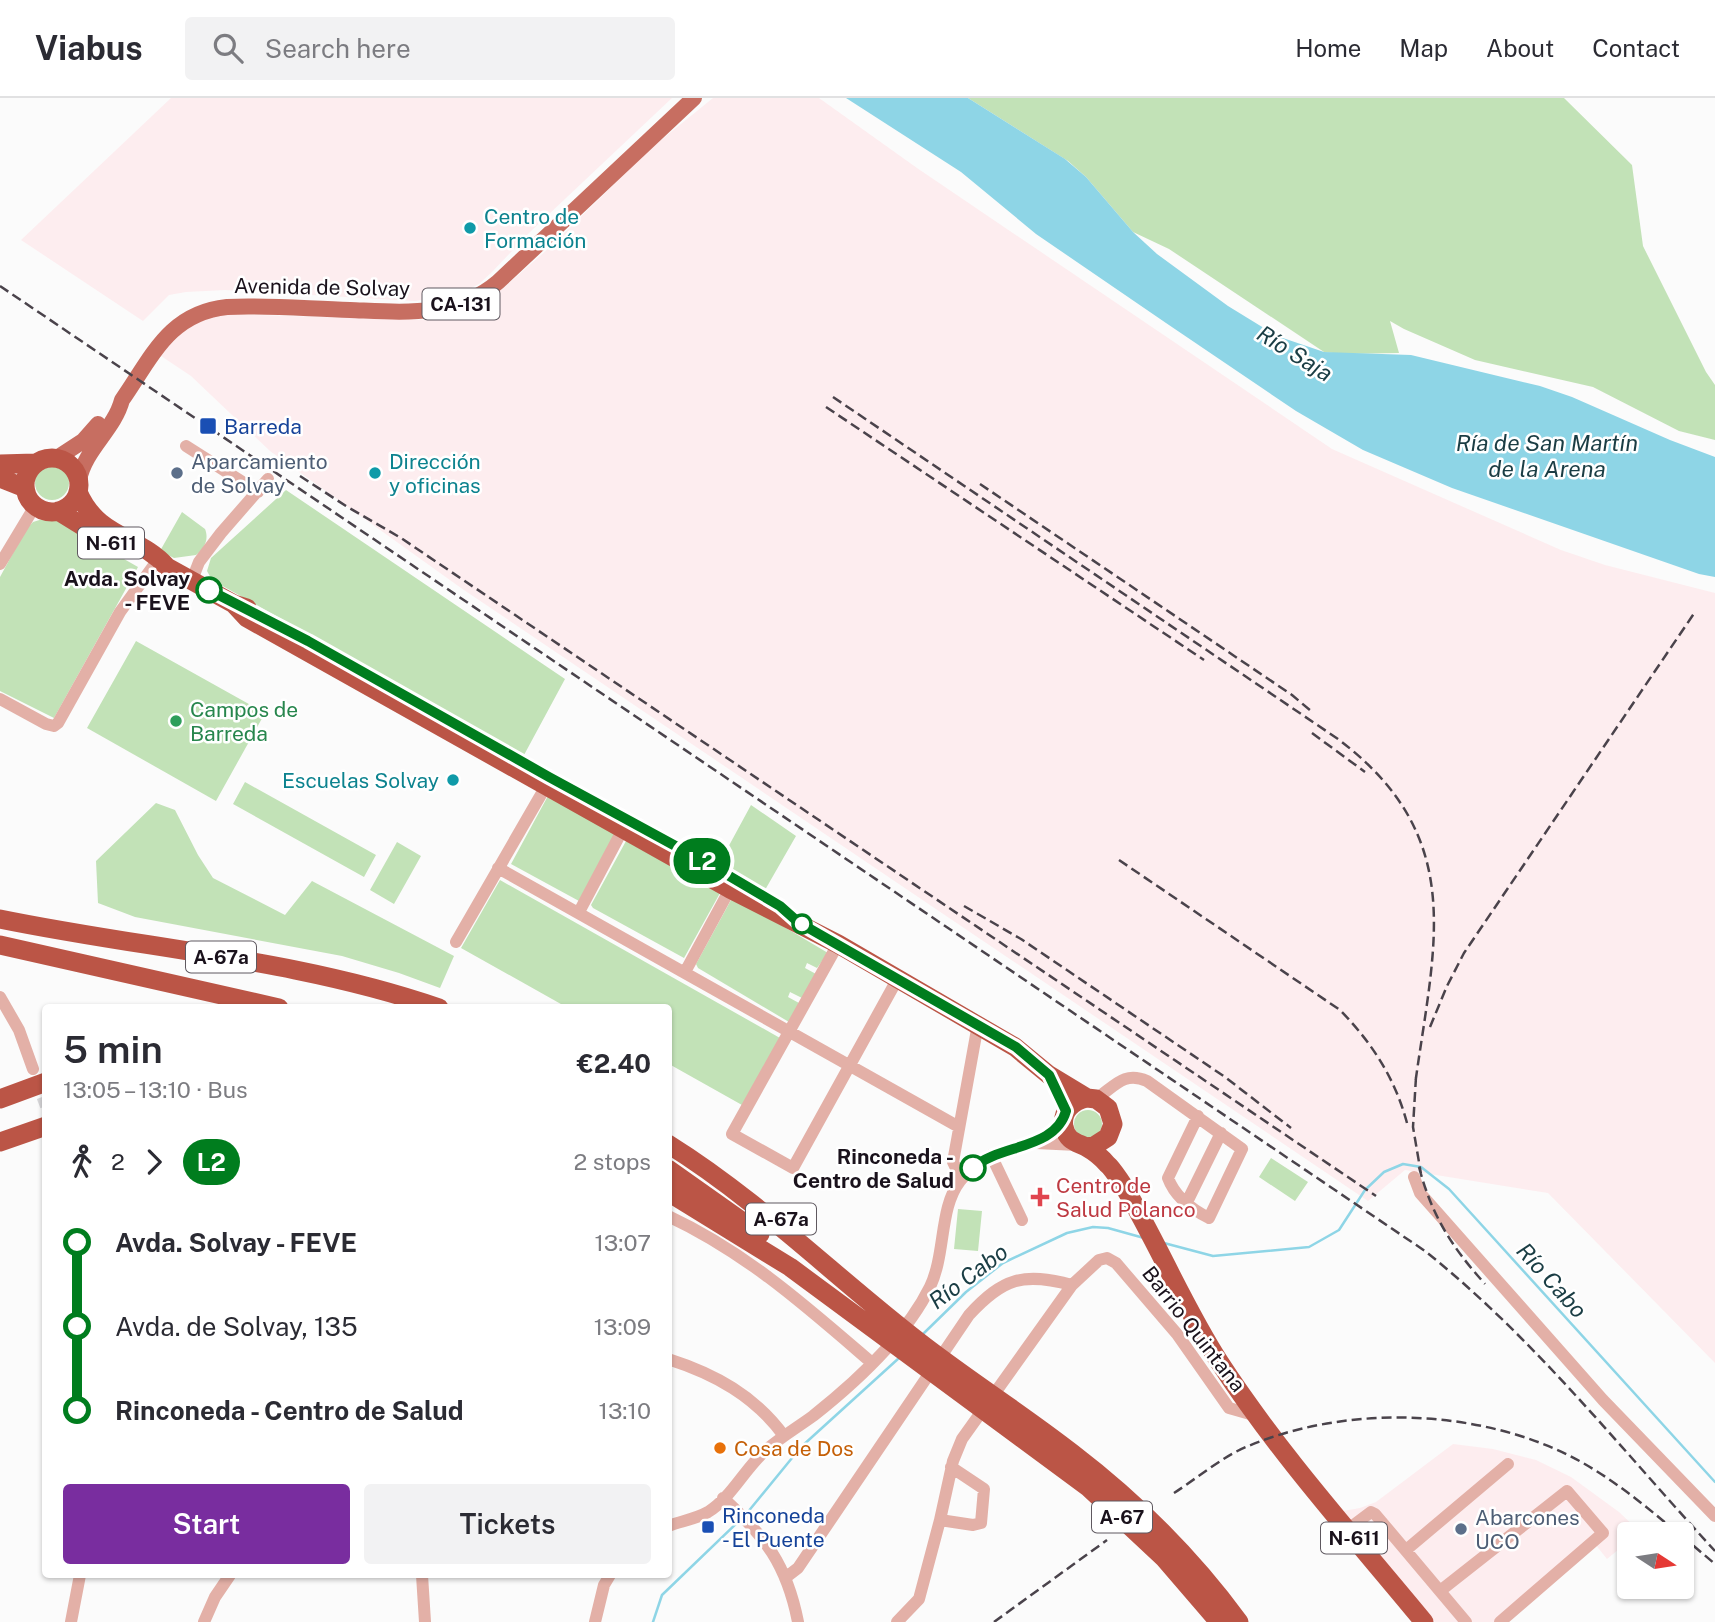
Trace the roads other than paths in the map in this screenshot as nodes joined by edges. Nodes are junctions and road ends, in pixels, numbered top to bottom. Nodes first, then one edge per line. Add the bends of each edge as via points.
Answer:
1 (694, 98) edge
2 (125, 396) junction
3 (186, 446) dead end
4 (57, 458) junction
5 (35, 463) junction
6 (0, 464) edge
7 (0, 478) edge
8 (268, 479) dead end
9 (78, 486) junction
10 (24, 488) junction
11 (258, 492) junction
12 (35, 506) junction
13 (58, 511) junction
14 (0, 564) edge
15 (165, 567) junction
16 (195, 571) junction
17 (234, 604) junction
18 (0, 699) edge
19 (546, 786) junction
20 (623, 829) junction
21 (498, 868) junction
22 (730, 889) junction
23 (579, 912) junction
24 (0, 919) edge
25 (798, 922) junction
26 (456, 942) dead end
27 (0, 944) edge
28 (838, 944) junction
29 (685, 972) junction
30 (898, 978) junction
31 (0, 997) edge
32 (262, 1004) edge
33 (427, 1004) edge
34 (978, 1024) junction
35 (789, 1031) junction
36 (850, 1065) junction
37 (1049, 1075) junction
38 (39, 1076) edge
39 (0, 1099) edge
40 (1097, 1102) junction
41 (1065, 1116) junction
42 (1198, 1116) junction
43 (42, 1127) edge
44 (959, 1127) junction
45 (672, 1131) edge
46 (1221, 1133) junction
47 (1108, 1137) junction
48 (0, 1142) edge
49 (1025, 1144) junction
50 (1082, 1146) junction
51 (672, 1147) edge
52 (991, 1155) junction
53 (672, 1172) edge
54 (1413, 1177) dead end
55 (961, 1179) junction
56 (1122, 1185) junction
57 (672, 1194) edge
58 (1186, 1204) junction
59 (672, 1218) edge
60 (1022, 1220) dead end
61 (1072, 1285) junction
62 (882, 1324) junction
63 (672, 1360) edge
64 (872, 1363) junction
65 (1258, 1416) junction
66 (1013, 1421) junction
67 (784, 1436) junction
68 (1508, 1464) dead end
69 (951, 1467) junction
70 (723, 1498) junction
71 (1715, 1516) edge
72 (940, 1520) junction
73 (672, 1525) edge
74 (1347, 1530) junction
75 (1406, 1550) junction
76 (79, 1578) edge
77 (228, 1578) edge
78 (422, 1578) edge
79 (608, 1578) edge
80 (785, 1578) junction
81 (1440, 1591) junction
82 (71, 1622) edge
83 (204, 1622) edge
84 (425, 1622) edge
85 (595, 1622) edge
86 (797, 1622) edge
87 (897, 1622) edge
88 (1219, 1622) edge
89 (1240, 1622) edge
90 (1424, 1622) edge
91 (1466, 1622) edge
92 (1500, 1622) edge

1 - 2 main road, Avenida de Solvay / CA-131 via 498,282 467,301 419,312 215,308 185,319 162,342
2 - 4 main road, CA-131 via 83,441
2 - 9 main road, CA-131 via 82,467
3 - 11 street
4 - 5 highway
4 - 9 highway, N-611 via 73,467
5 - 6 highway
5 - 10 highway
7 - 10 highway
8 - 11 street
9 - 13 highway, N-611 via 71,505
9 - 15 highway, N-611 via 83,504 99,523 159,557
10 - 12 highway
11 - 16 street
12 - 13 highway, N-611 via 46,512
12 - 14 street
13 - 15 highway, N-611 via 95,535
15 - 16 highway, N-611
15 - 18 street via 120,612 58,723 46,724
16 - 17 highway, N-611
17 - 19 highway, N-611 via 247,618
17 - 25 highway, N-611 via 714,867 780,906
19 - 20 highway, N-611
19 - 21 street
20 - 22 highway, N-611
20 - 23 street
21 - 23 street
21 - 26 street
22 - 25 highway, N-611
22 - 29 street
23 - 29 street
24 - 33 highway, A-67a via 309,972
25 - 28 highway, N-611
27 - 32 highway, A-67a
28 - 30 highway, N-611
28 - 35 street
29 - 35 street
30 - 34 highway, N-611
30 - 36 street
31 - 38 street
34 - 37 highway, N-611
34 - 44 street
35 - 36 street
35 - 36 street via 732,1134 793,1168
36 - 44 street
37 - 40 highway, N-611
37 - 41 highway, N-611
38 - 39 highway
40 - 41 highway via 1079,1100
40 - 42 street via 1125,1077 1139,1077
40 - 47 highway, N-611 via 1113,1124
41 - 49 street via 1045,1137
41 - 50 highway, N-611 via 1067,1135
42 - 46 street
42 - 58 street via 1168,1178
43 - 48 highway
44 - 55 street via 953,1162
45 - 62 highway, A-67a via 782,1220
46 - 58 street
46 - 58 street via 1242,1149 1209,1218
47 - 50 highway via 1094,1146
47 - 56 highway, N-611
49 - 50 street
49 - 52 street
50 - 56 highway, N-611 via 1108,1164
51 - 62 highway, A-67 via 738,1194
52 - 55 street
52 - 60 street
53 - 62 highway, A-67a
54 - 71 street via 1420,1193 1513,1300
55 - 64 street via 949,1201 931,1285
56 - 65 highway, N-611 via 1219,1360
57 - 62 highway, A-67
59 - 64 street via 757,1267
61 - 65 street, Barrio Quintana via 1100,1260 1116,1263 1177,1334 1229,1408
61 - 69 street, Barrio Quintana via 962,1439
61 - 80 street via 1017,1279 986,1296 798,1568
62 - 66 highway, A-67 via 919,1342
63 - 67 street via 739,1391
64 - 67 street
65 - 74 highway, N-611
66 - 88 highway, A-67 via 1115,1510
66 - 89 highway, A-67 via 1082,1460 1134,1504 1192,1562
67 - 70 street
68 - 75 street
69 - 72 street, Barrio Quintana
69 - 72 street via 984,1489 981,1523
70 - 73 street via 708,1512
70 - 80 street via 752,1524
72 - 87 street, Barrio Quintana via 919,1599
74 - 75 street via 1371,1512
74 - 90 highway, N-611
75 - 81 street
76 - 82 street
77 - 83 street
78 - 84 street
79 - 85 street
80 - 86 street
81 - 91 street
81 - 92 street via 1567,1491 1603,1533

